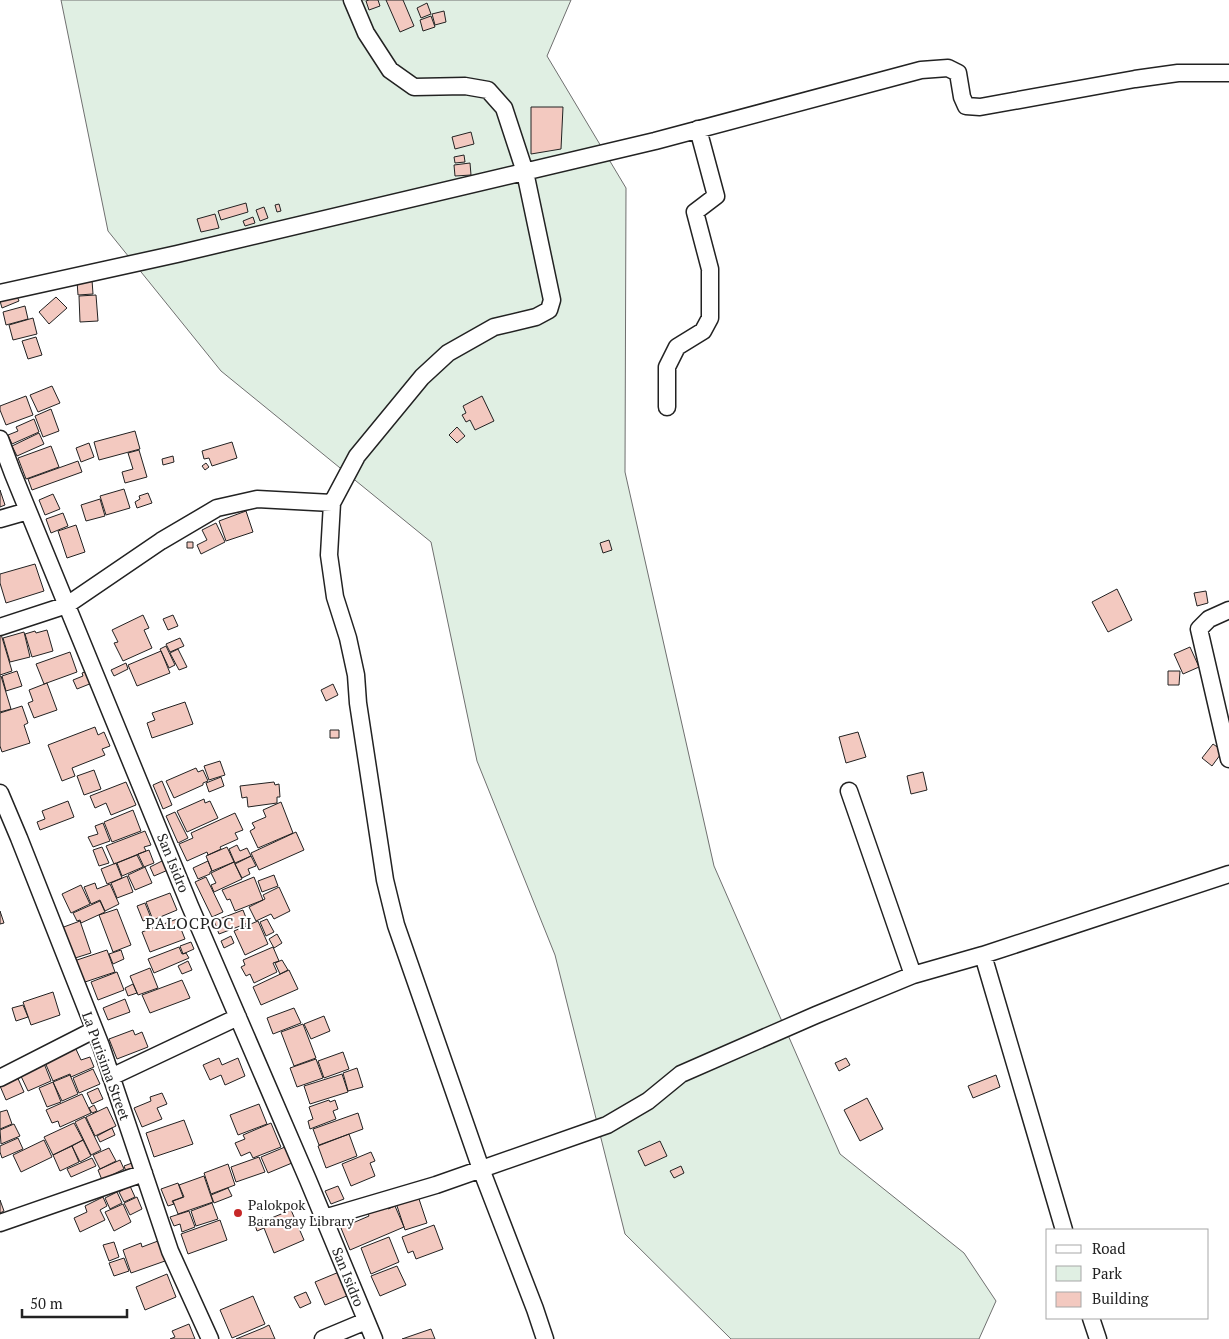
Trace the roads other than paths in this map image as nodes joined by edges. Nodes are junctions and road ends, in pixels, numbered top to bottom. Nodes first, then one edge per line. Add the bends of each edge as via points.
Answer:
1 (352, 0) edge
2 (1229, 74) edge
3 (698, 129) junction
4 (524, 172) junction
5 (0, 293) edge
6 (667, 407) dead end
7 (0, 439) edge
8 (332, 503) junction
9 (28, 511) junction
10 (0, 519) edge
11 (67, 605) junction
12 (1229, 610) edge
13 (0, 627) edge
14 (1229, 759) edge
15 (849, 791) dead end
16 (0, 792) edge
17 (1229, 874) edge
18 (983, 955) junction
19 (913, 975) junction
20 (238, 1017) junction
21 (94, 1030) junction
22 (111, 1077) junction
23 (0, 1078) edge
24 (481, 1169) junction
25 (144, 1173) junction
26 (324, 1218) junction
27 (0, 1224) edge
28 (1064, 1229) edge
29 (1091, 1319) edge
30 (366, 1321) junction
31 (210, 1339) edge
32 (323, 1339) edge
33 (374, 1339) edge
34 (545, 1339) edge
35 (1098, 1339) edge

1 - 4 street via 366,33 390,70 414,87 465,86 488,90 504,108
2 - 3 street via 1170,75 980,107 966,106 958,72 948,68 921,70
3 - 4 street
3 - 6 street via 716,196 695,212 710,269 710,318 703,331 677,347 667,367
4 - 5 street
4 - 8 street via 552,300 549,310 536,317 494,327 448,353 422,377 357,456
7 - 9 street, San Isidro
8 - 11 street via 257,499 216,508
8 - 24 street via 328,555 335,597 356,675 385,880 396,926
9 - 10 street
9 - 11 street, San Isidro
11 - 13 street
11 - 20 street, San Isidro
12 - 14 street via 1209,619 1199,629
15 - 19 street
16 - 21 street, La Purisima Street
17 - 18 street
18 - 19 street
18 - 28 street
19 - 24 street via 680,1074 648,1101 607,1125
20 - 22 street
20 - 26 street, San Isidro
21 - 22 street, La Purisima Street
21 - 23 street
22 - 25 street, La Purisima Street
24 - 26 street
24 - 34 street
25 - 27 street
25 - 31 street, La Purisima Street via 170,1250
26 - 30 street, San Isidro
29 - 35 street
30 - 32 street
30 - 33 street, San Isidro

